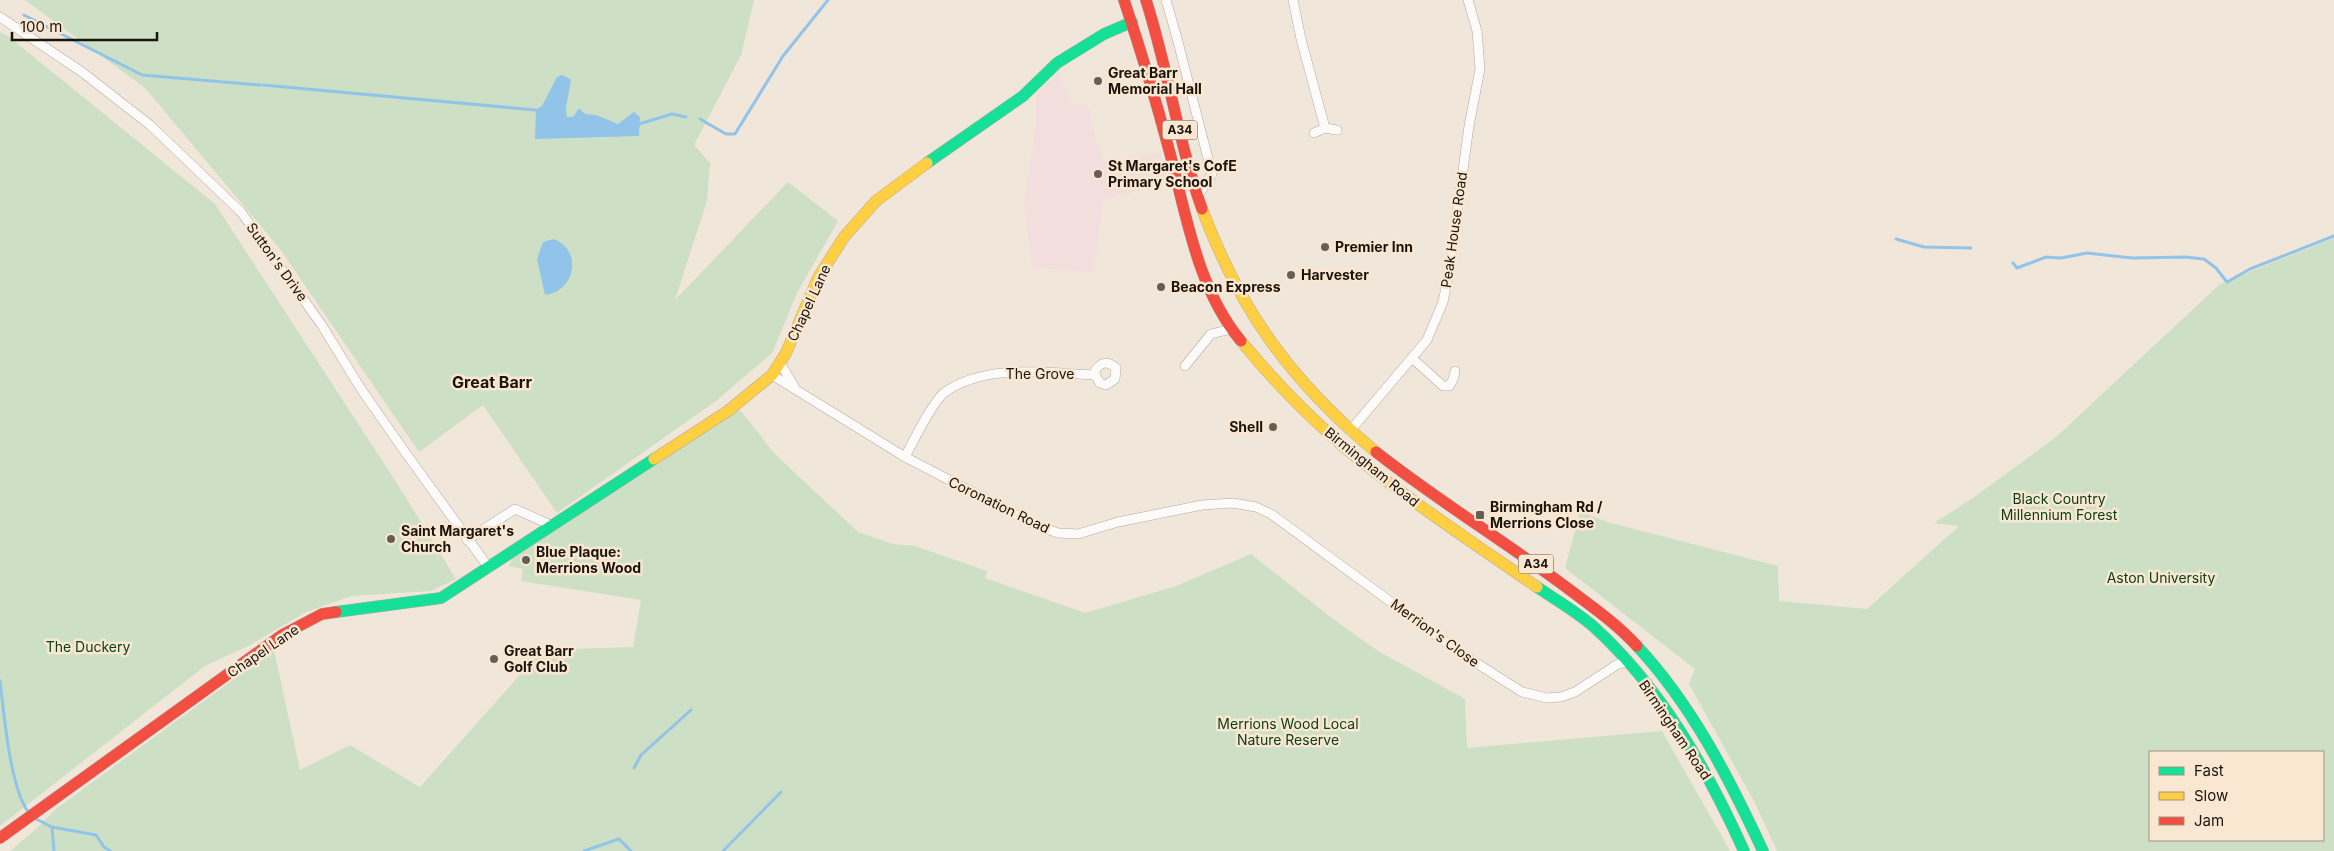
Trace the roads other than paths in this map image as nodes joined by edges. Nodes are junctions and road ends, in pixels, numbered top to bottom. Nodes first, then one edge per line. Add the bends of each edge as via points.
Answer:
1 (1124, 0) edge
2 (1138, 0) edge
3 (1146, 0) edge
4 (1166, 0) edge
5 (1293, 0) edge
6 (1468, 0) edge
7 (0, 17) edge
8 (1132, 22) junction
9 (1325, 128) junction
10 (1337, 130) dead end
11 (1314, 133) dead end
12 (1198, 196) junction
13 (1217, 247) junction
14 (1227, 271) junction
15 (1224, 315) junction
16 (1231, 329) junction
17 (1412, 358) junction
18 (780, 363) junction
19 (1186, 366) dead end
20 (1455, 371) dead end
21 (772, 375) junction
22 (1095, 375) dead end
23 (794, 387) junction
24 (1350, 431) junction
25 (905, 457) junction
26 (1256, 507) joint
27 (553, 526) junction
28 (467, 540) junction
29 (489, 568) junction
30 (1627, 636) junction
31 (1616, 649) junction
32 (1647, 658) junction
33 (1630, 665) junction
34 (0, 838) edge
35 (1744, 851) edge
36 (1763, 851) edge

1 - 8 main road, Birmingham Road / A34
2 - 8 main road via 1141,8 1139,18
3 - 12 main road, Birmingham Road / A34
4 - 12 street via 1212,174
5 - 9 street
6 - 17 street, Peak House Road via 1477,31 1480,69 1469,126 1450,272 1436,322
7 - 28 street, Sutton's Drive via 82,72 150,125 240,212
8 - 15 main road, Birmingham Road / A34 via 1200,265
8 - 18 main road, Chapel Lane via 1104,34 1057,64 1023,96 876,201 844,237 818,278
9 - 10 street
9 - 11 street
12 - 13 main road, Birmingham Road / A34
13 - 14 main road, Birmingham Road / A34
13 - 15 main road via 1210,260
14 - 16 main road via 1243,323
14 - 24 main road, Birmingham Road / A34 via 1252,315 1286,363
15 - 16 main road, Birmingham Road / A34
16 - 19 street via 1211,334
16 - 31 main road, Birmingham Road / A34 via 1269,375 1343,446 1400,492 1593,626
17 - 20 street via 1443,386 1449,386
17 - 24 street, Peak House Road
18 - 21 main road, Chapel Lane
18 - 23 street, Coronation Road
21 - 23 street, Coronation Road
21 - 27 main road, Chapel Lane via 728,411
22 - 25 street, The Grove via 1011,372 974,378 944,393
23 - 25 street, Coronation Road
24 - 30 main road, Birmingham Road / A34 via 1415,483 1527,557
25 - 26 street, Coronation Road via 1029,522 1058,532 1078,534 1118,522 1202,505 1233,502
26 - 33 street, Merrion's Close via 1271,514 1456,650 1522,692 1547,698 1561,697 1575,692 1618,664
27 - 28 street via 515,509
27 - 29 main road, Chapel Lane
28 - 29 street, Sutton's Drive
29 - 34 main road, Chapel Lane via 441,598 322,614 282,635
30 - 31 main road
30 - 32 main road, Birmingham Road / A34
31 - 33 main road, Birmingham Road / A34
32 - 33 main road
32 - 36 main road, Birmingham Road / A34 via 1671,686 1699,729 1737,793
33 - 35 main road, Birmingham Road / A34 via 1694,752

